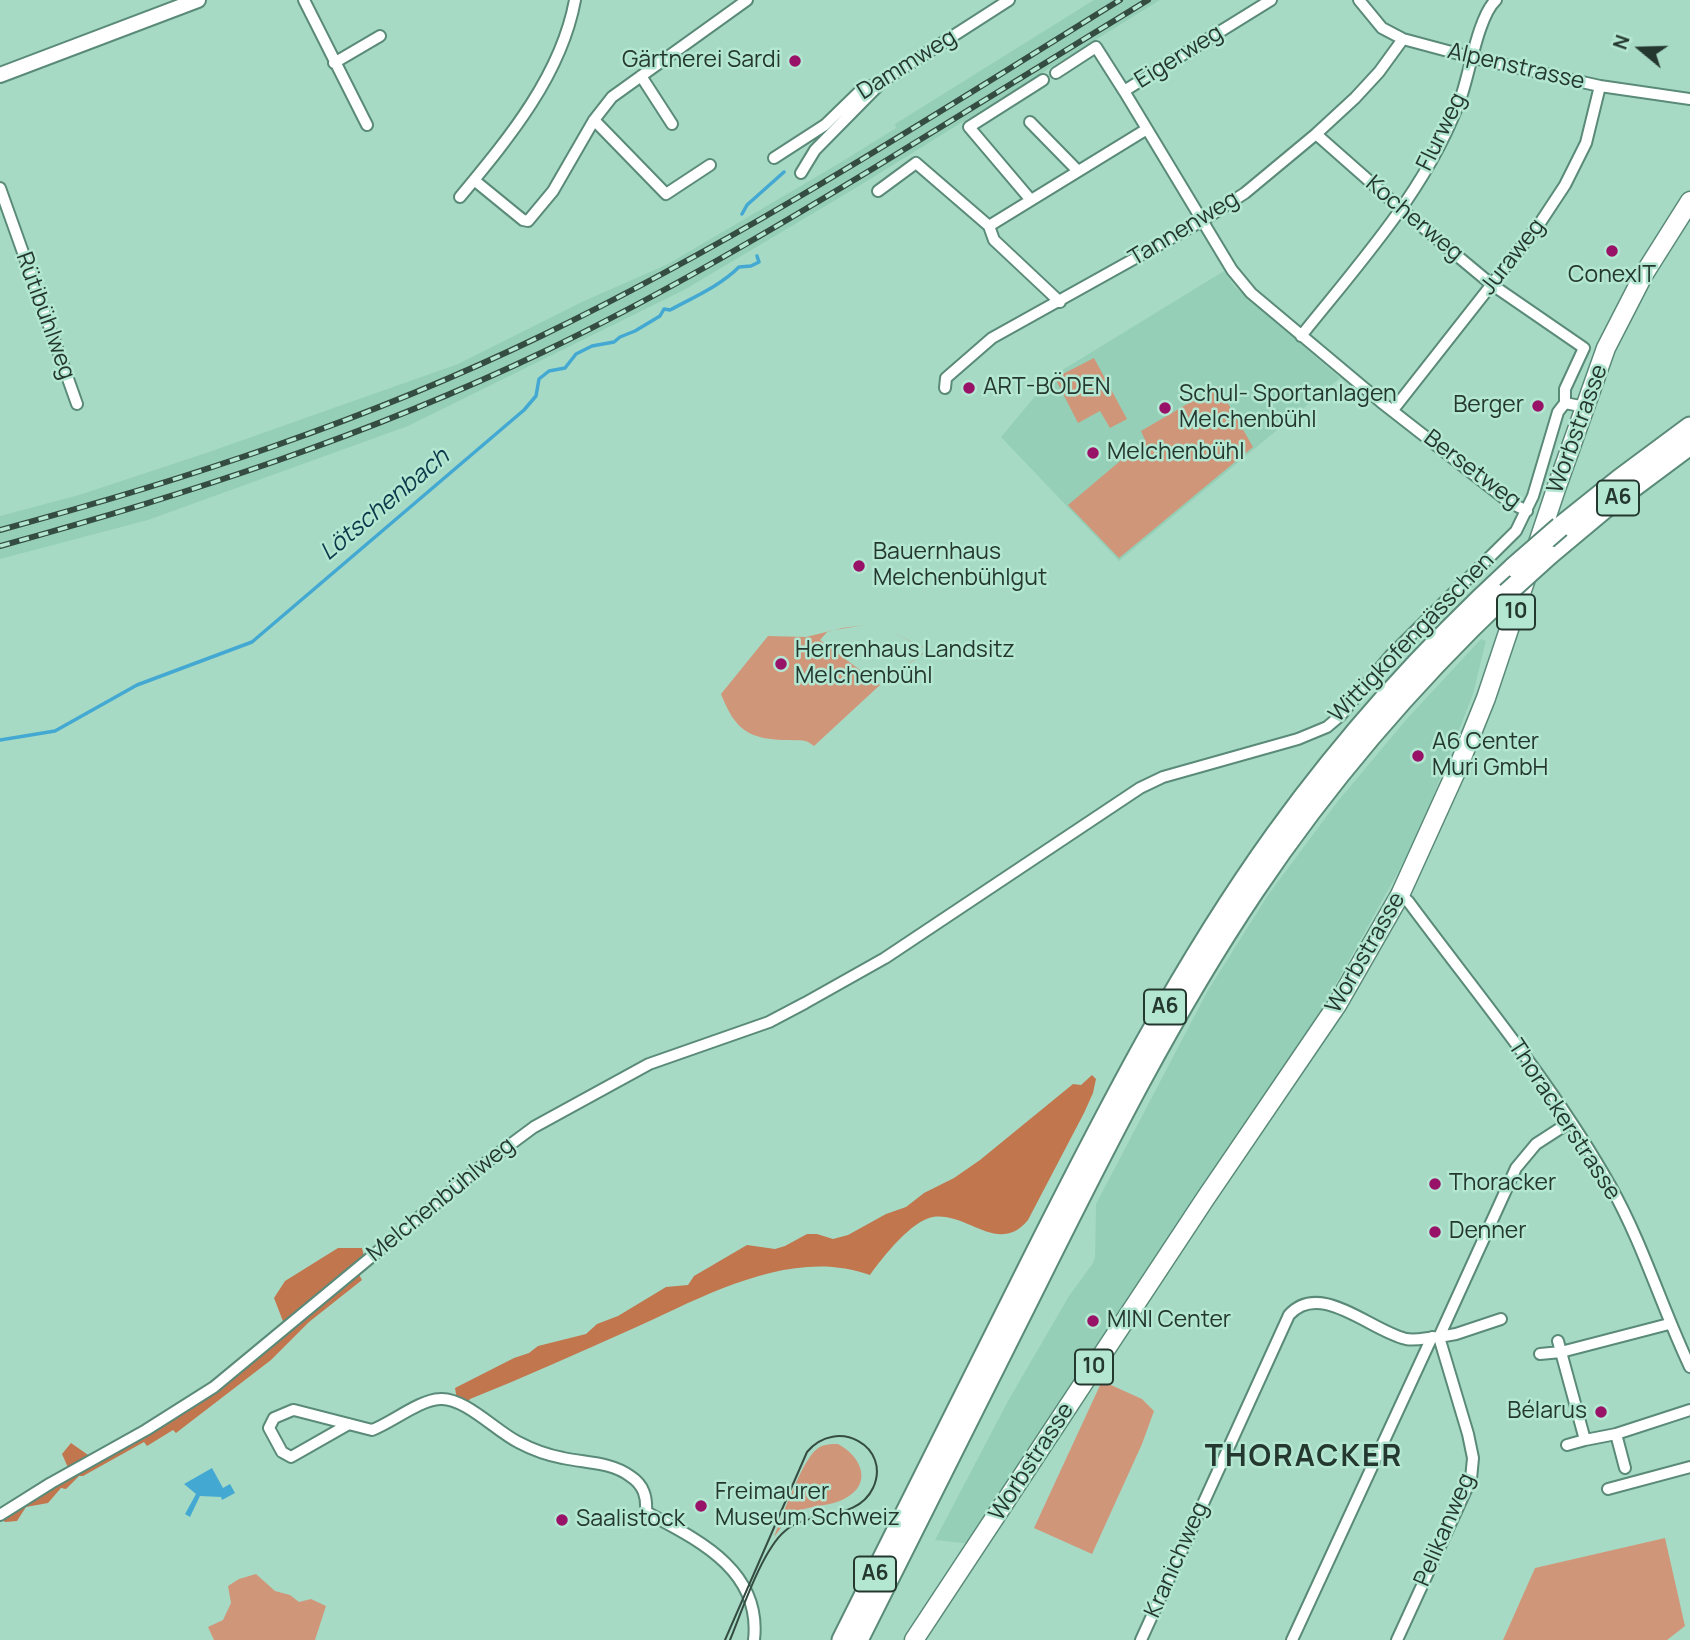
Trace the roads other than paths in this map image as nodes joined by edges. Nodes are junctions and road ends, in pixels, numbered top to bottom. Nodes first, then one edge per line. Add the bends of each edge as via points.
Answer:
1 (198, 0) edge
2 (304, 0) edge
3 (575, 0) edge
4 (747, 0) edge
5 (1009, 0) edge
6 (1271, 0) edge
7 (1359, 0) edge
8 (1496, 0) edge
9 (380, 36) dead end
10 (1403, 39) junction
11 (1474, 58) junction
12 (334, 63) junction
13 (1056, 73) dead end
14 (0, 75) edge
15 (641, 76) junction
16 (1043, 80) dead end
17 (883, 81) junction
18 (1600, 86) junction
19 (1124, 91) junction
20 (1690, 99) edge
21 (594, 120) junction
22 (1030, 122) dead end
23 (671, 124) dead end
24 (367, 125) dead end
25 (1147, 129) junction
26 (1316, 134) junction
27 (774, 158) dead end
28 (710, 165) dead end
29 (1077, 170) junction
30 (801, 173) dead end
31 (474, 180) junction
32 (0, 188) edge
33 (878, 191) dead end
34 (460, 197) dead end
35 (1031, 199) junction
36 (1690, 201) edge
37 (1401, 209) junction
38 (1202, 221) junction
39 (989, 226) junction
40 (1492, 284) junction
41 (1060, 302) junction
42 (1301, 336) junction
43 (1584, 348) joint
44 (944, 388) dead end
45 (1565, 403) junction
46 (77, 404) dead end
47 (1585, 407) junction
48 (1393, 410) junction
49 (1690, 427) edge
50 (1690, 445) edge
51 (1527, 511) junction
52 (1400, 895) junction
53 (914, 939) joint
54 (1570, 1122) junction
55 (1501, 1319) dead end
56 (1669, 1324) junction
57 (1436, 1337) junction
58 (1559, 1347) junction
59 (1540, 1354) dead end
60 (1690, 1367) edge
61 (1690, 1410) edge
62 (349, 1424) junction
63 (1616, 1434) junction
64 (1585, 1440) junction
65 (1567, 1445) dead end
66 (1690, 1467) edge
67 (1625, 1468) dead end
68 (1608, 1489) dead end
69 (0, 1516) edge
70 (754, 1640) edge
71 (842, 1640) edge
72 (858, 1640) edge
73 (914, 1640) edge
74 (1141, 1640) edge
75 (1292, 1640) edge
76 (1397, 1640) edge

1 - 14 street
2 - 12 street
3 - 31 street via 562,46 545,82
4 - 15 street
5 - 17 street, Dammweg
6 - 19 street, Eigerweg
7 - 10 street, Alpenstrasse via 1382,28
8 - 11 street, Flurweg via 1486,12
9 - 12 street
10 - 11 street, Alpenstrasse
10 - 26 street, Tannenweg via 1379,72
11 - 18 street, Alpenstrasse
11 - 37 street, Flurweg via 1446,134
12 - 24 street
13 - 19 street, Eigerweg via 1096,47
15 - 21 street via 612,97
15 - 23 street
16 - 35 street via 970,127
17 - 27 street, Dammweg via 860,91 825,125
17 - 30 street via 815,150
18 - 20 street, Alpenstrasse
18 - 40 street, Juraweg via 1586,143 1566,186
19 - 25 street, Eigerweg
21 - 28 street via 666,194
21 - 31 street via 553,191 528,221
22 - 29 street
25 - 29 street
25 - 38 street, Bersetweg
26 - 37 street, Kocherweg
26 - 38 street, Tannenweg via 1245,193
29 - 35 street
31 - 34 street
32 - 46 street, Rütibühlweg
33 - 39 street via 916,163
35 - 39 street
36 - 47 main road, Worbstrasse / 10 via 1633,294 1606,348
37 - 40 street, Kocherweg
37 - 42 street, Flurweg
38 - 41 street, Tannenweg
38 - 42 street, Bersetweg via 1241,282
39 - 41 street via 994,240
40 - 43 street, Kocherweg
40 - 48 street, Juraweg
41 - 44 street, Tannenweg via 992,338 946,378
42 - 48 street, Bersetweg
43 - 45 street, Bersetweg via 1565,389
45 - 47 street
45 - 51 street, Bersetweg via 1558,412
47 - 52 main road, Worbstrasse / 10 via 1482,709
48 - 51 street, Bersetweg via 1509,502
49 - 71 highway, A6, bridge via 1560,527 1429,650 1337,754 1269,842 1144,1044
50 - 72 highway, A6, bridge via 1604,509 1507,593 1425,675 1343,769 1276,859 1214,953 1147,1069
51 - 53 street, Wittigkofengässchen via 1516,531 1391,655 1327,727 1163,776
52 - 54 street, Thorackerstrasse
52 - 73 main road, Worbstrasse / 10 via 1337,1005
53 - 69 street, Melchenbühlweg via 769,1022 649,1064 534,1127 214,1387
54 - 56 street, Thorackerstrasse via 1620,1205
54 - 57 street via 1536,1144 1516,1168
55 - 57 street, Kranichweg
56 - 58 street
56 - 60 street, Thorackerstrasse
57 - 74 street, Kranichweg via 1406,1339 1321,1302 1305,1303 1294,1310
57 - 75 street
57 - 76 street, Pelikanweg via 1473,1458 1471,1479
58 - 59 street
58 - 64 street
61 - 63 street
62 - 62 street via 291,1410 272,1420 269,1428 282,1452 291,1457
62 - 70 street via 373,1430 427,1401 442,1398 456,1401 540,1453 620,1470 643,1489 646,1512 700,1542 736,1574 753,1609
63 - 64 street
63 - 67 street
64 - 65 street
66 - 68 street

